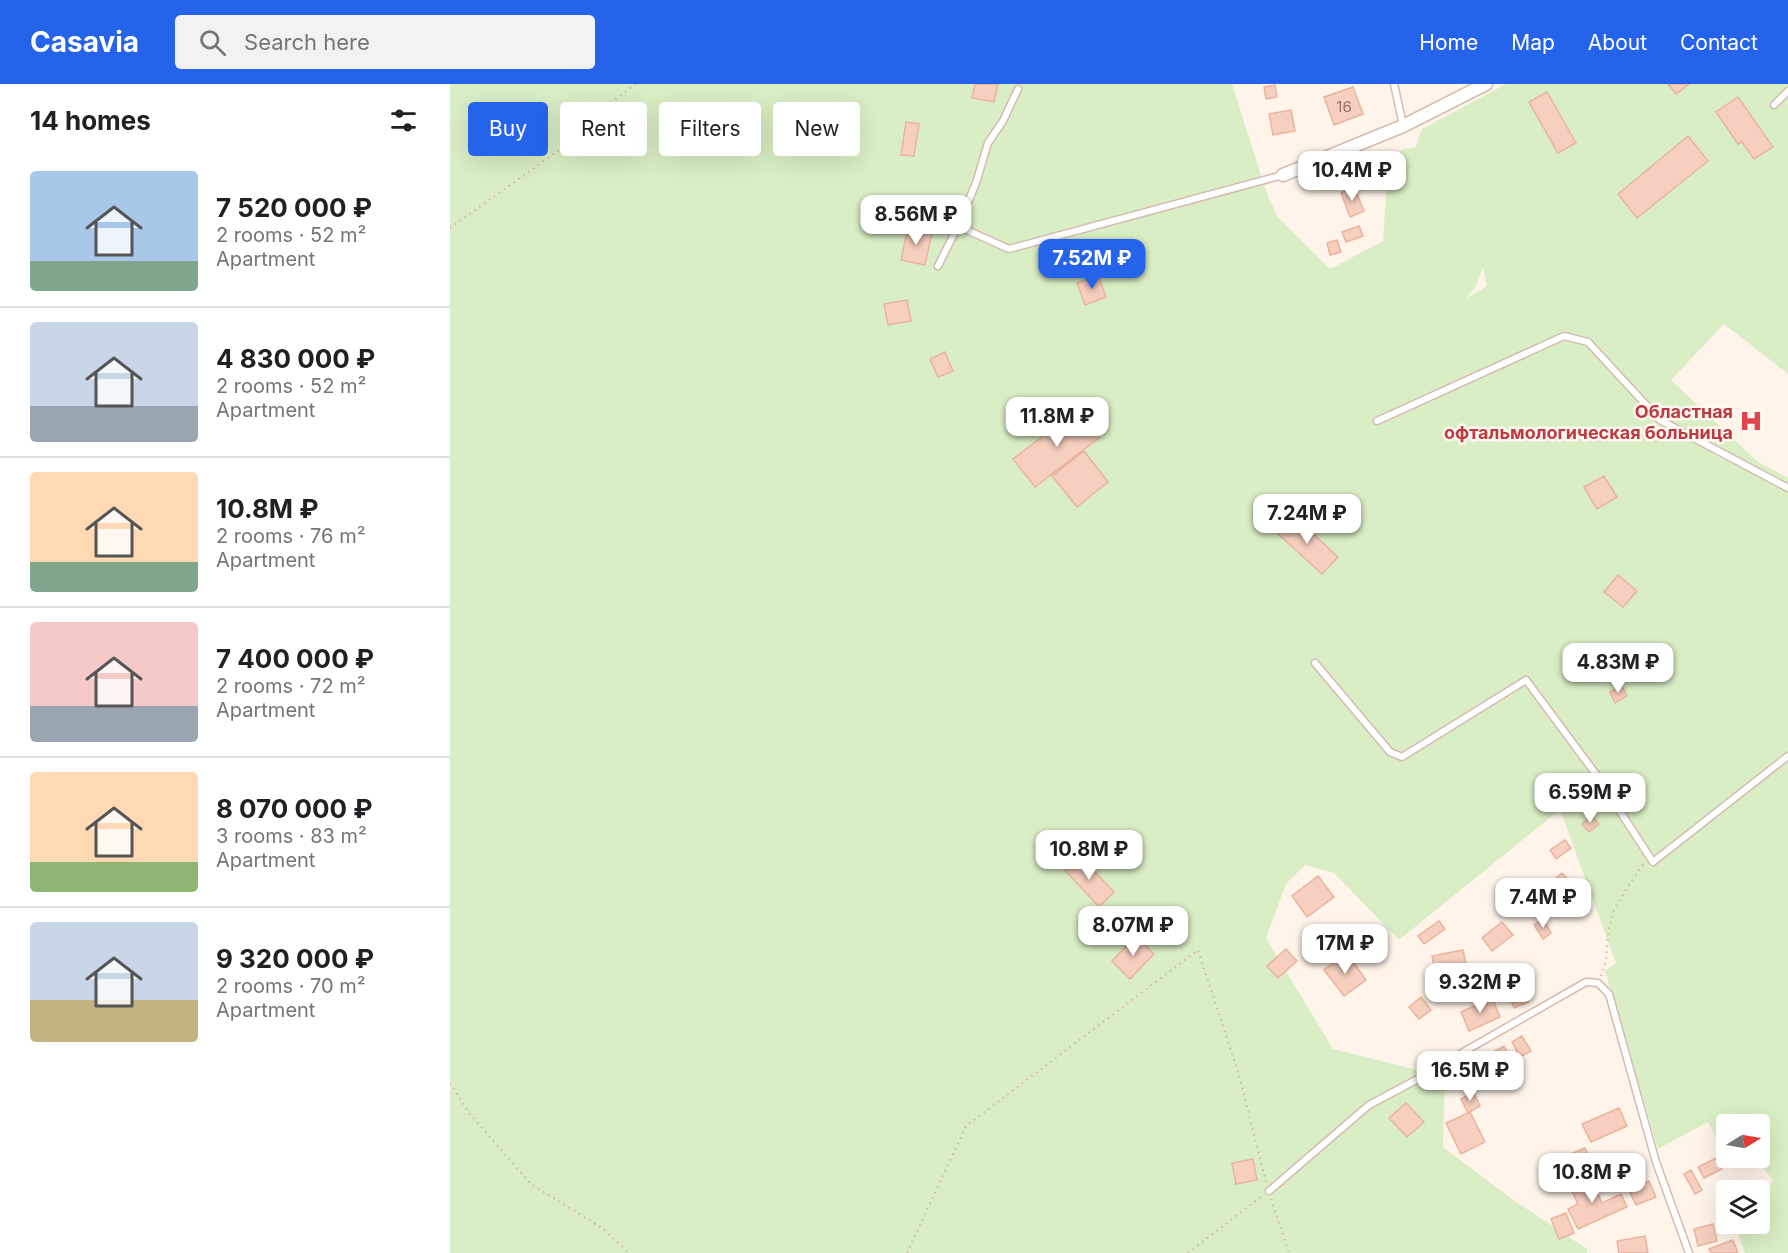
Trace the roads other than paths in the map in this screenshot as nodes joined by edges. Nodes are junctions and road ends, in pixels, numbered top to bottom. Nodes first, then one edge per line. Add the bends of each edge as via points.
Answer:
1 (1394, 84) edge
2 (1486, 84) edge
3 (1018, 89) dead end
4 (1788, 91) edge
5 (1774, 105) dead end
6 (1403, 126) junction
7 (1283, 175) joint
8 (958, 226) junction
9 (938, 266) dead end
10 (1377, 421) dead end
11 (1788, 488) edge
12 (1315, 663) dead end
13 (1788, 756) edge
14 (1269, 1191) road end
15 (1689, 1253) edge

1 - 6 lane
2 - 6 street
3 - 8 lane via 988,143
4 - 5 lane
6 - 7 street
7 - 8 lane via 1009,249
8 - 9 lane
10 - 11 lane via 1564,336 1588,342 1660,420
12 - 13 lane via 1389,752 1402,757 1526,680 1595,773 1653,862
14 - 15 lane via 1370,1105 1586,982 1598,983 1609,994 1656,1162

